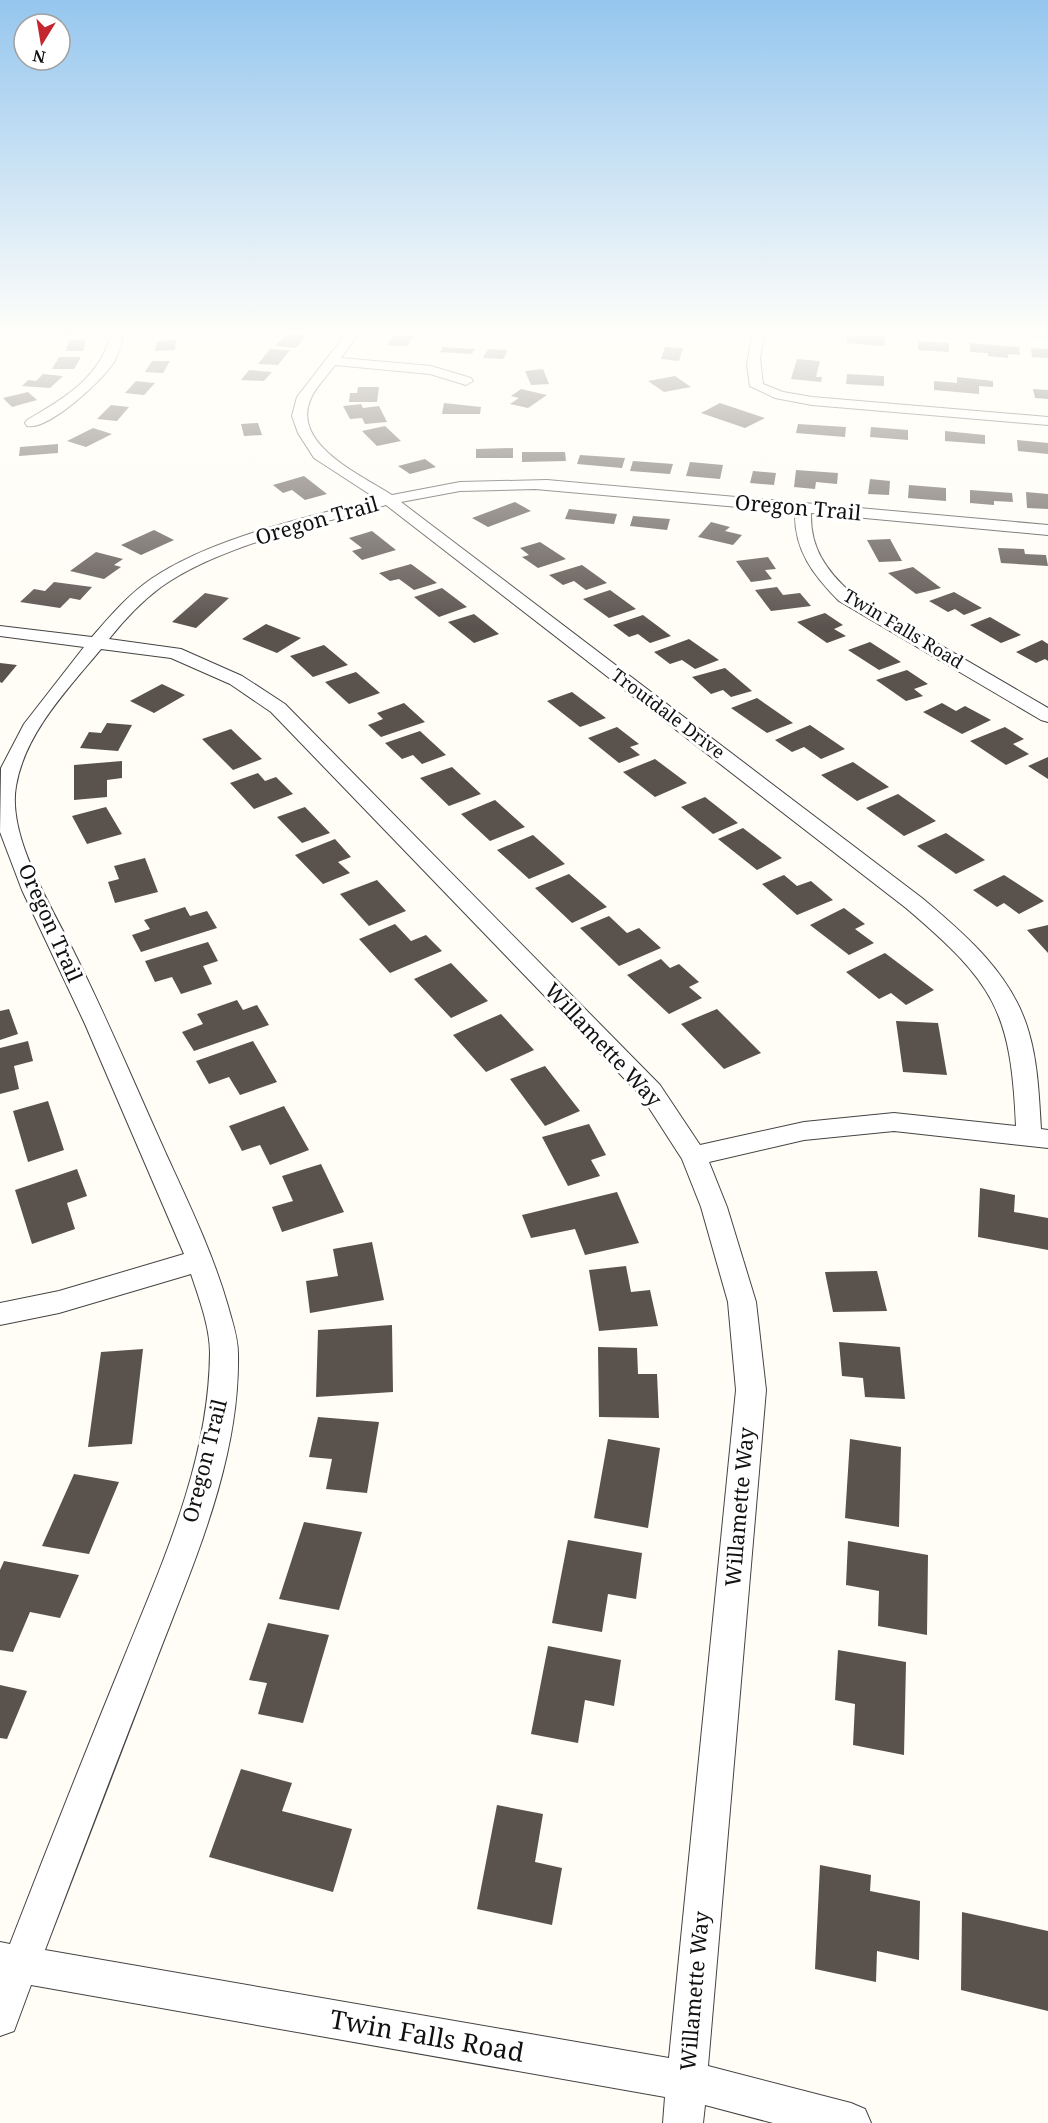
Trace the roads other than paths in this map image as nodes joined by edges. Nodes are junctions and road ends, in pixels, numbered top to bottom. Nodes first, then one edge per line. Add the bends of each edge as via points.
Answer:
1 (304, 430) edge
2 (389, 500) junction
3 (803, 508) junction
4 (1048, 530) edge
5 (0, 631) edge
6 (98, 642) junction
7 (1048, 716) edge
8 (1039, 1137) edge
9 (694, 1156) junction
10 (201, 1260) junction
11 (0, 1314) edge
12 (10, 1964) edge
13 (0, 2017) edge
14 (687, 2081) junction
15 (682, 2123) edge
16 (851, 2123) edge

1 - 2 street, Troutdale Drive via 319,456
2 - 3 street, Oregon Trail via 450,488 516,484
2 - 6 street, Oregon Trail via 195,560 150,587 122,612
2 - 8 street, Troutdale Drive via 914,903 966,948 999,990 1017,1029
3 - 4 street, Oregon Trail
3 - 7 street, Twin Falls Road via 802,527 808,552 819,573 845,597
5 - 6 street, Willamette Way
6 - 9 street, Willamette Way via 175,653 236,680 279,708 651,1091
6 - 10 street, Oregon Trail via 44,711 15,756 5,786 4,814 29,882
8 - 9 street via 894,1122 804,1131
9 - 14 street, Willamette Way via 742,1302 751,1390
10 - 11 street via 59,1302
10 - 12 street, Oregon Trail via 224,1343 219,1420 204,1482 174,1572
12 - 13 street, Oregon Trail
12 - 14 street, Twin Falls Road
14 - 15 street, Willamette Way
14 - 16 street, Twin Falls Road

